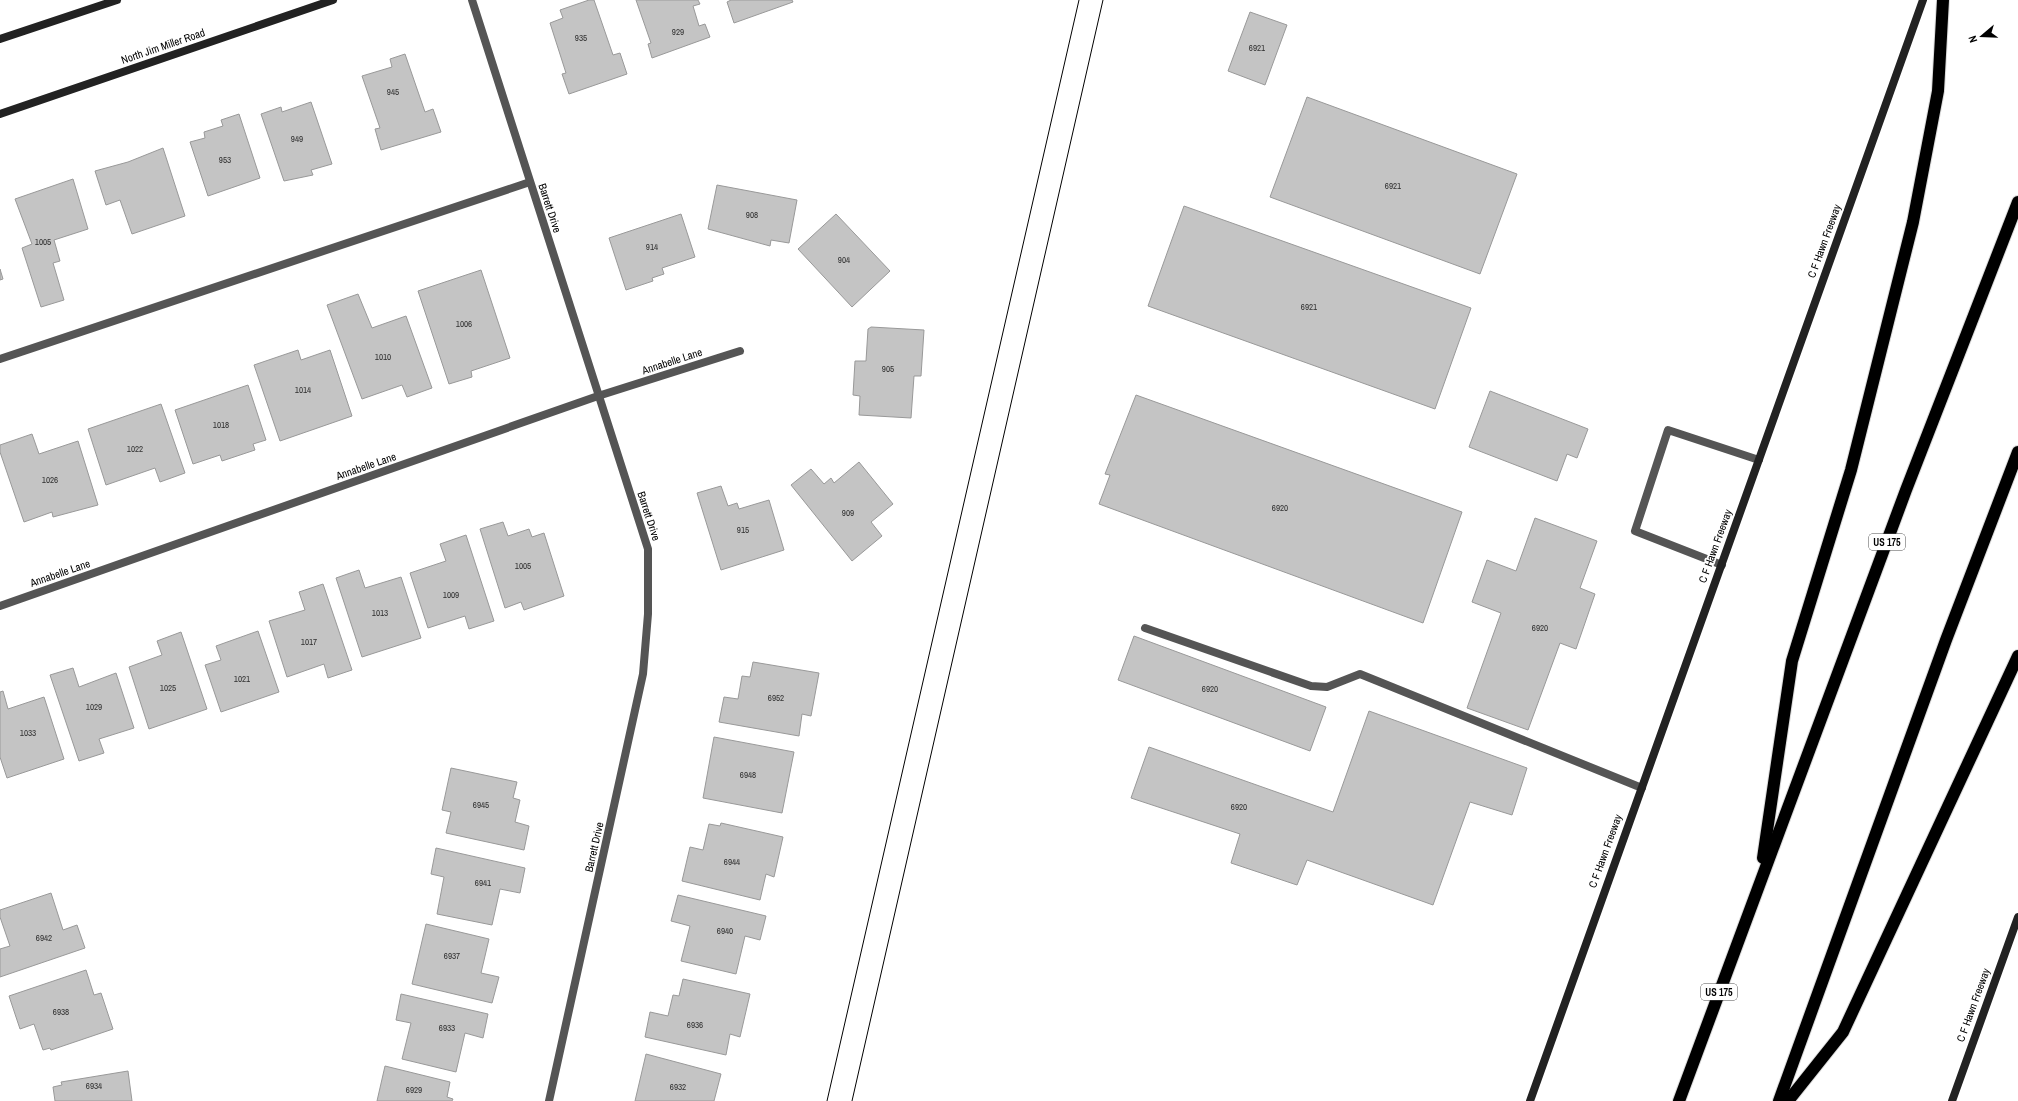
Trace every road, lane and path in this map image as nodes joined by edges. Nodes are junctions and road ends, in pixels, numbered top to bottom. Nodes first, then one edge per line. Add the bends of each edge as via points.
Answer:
1 (117, 0) edge
2 (333, 0) edge
3 (472, 0) edge
4 (1923, 0) edge
5 (1944, 0) edge
6 (0, 39) edge
7 (0, 114) edge
8 (530, 182) junction
9 (2018, 202) edge
10 (740, 351) dead end
11 (0, 359) edge
12 (598, 396) junction
13 (2018, 452) edge
14 (1759, 460) junction
15 (1722, 565) junction
16 (0, 606) edge
17 (1145, 628) dead end
18 (2018, 656) edge
19 (1642, 788) junction
20 (1759, 882) junction
21 (2018, 917) edge
22 (549, 1101) edge
23 (1530, 1101) edge
24 (1679, 1101) edge
25 (1779, 1101) edge
26 (1788, 1101) edge
27 (1952, 1101) edge

1 - 6 main road
2 - 7 main road, North Jim Miller Road
3 - 8 street, Barrett Drive
4 - 14 main road, C F Hawn Freeway
5 - 20 highway via 1938,91 1913,222 1851,470 1792,661
8 - 11 street
8 - 12 street, Barrett Drive
9 - 20 highway, US 175 via 1906,490
10 - 12 street, Annabelle Lane
12 - 16 street, Annabelle Lane
12 - 22 street, Barrett Drive via 648,549 644,674
13 - 25 highway via 1946,640
14 - 15 main road, C F Hawn Freeway
14 - 15 street via 1668,430 1635,531
15 - 19 main road, C F Hawn Freeway
17 - 19 street via 1311,686 1327,686 1360,674
18 - 26 highway via 1843,1032
19 - 23 main road, C F Hawn Freeway
20 - 24 highway, US 175
21 - 27 main road, C F Hawn Freeway

